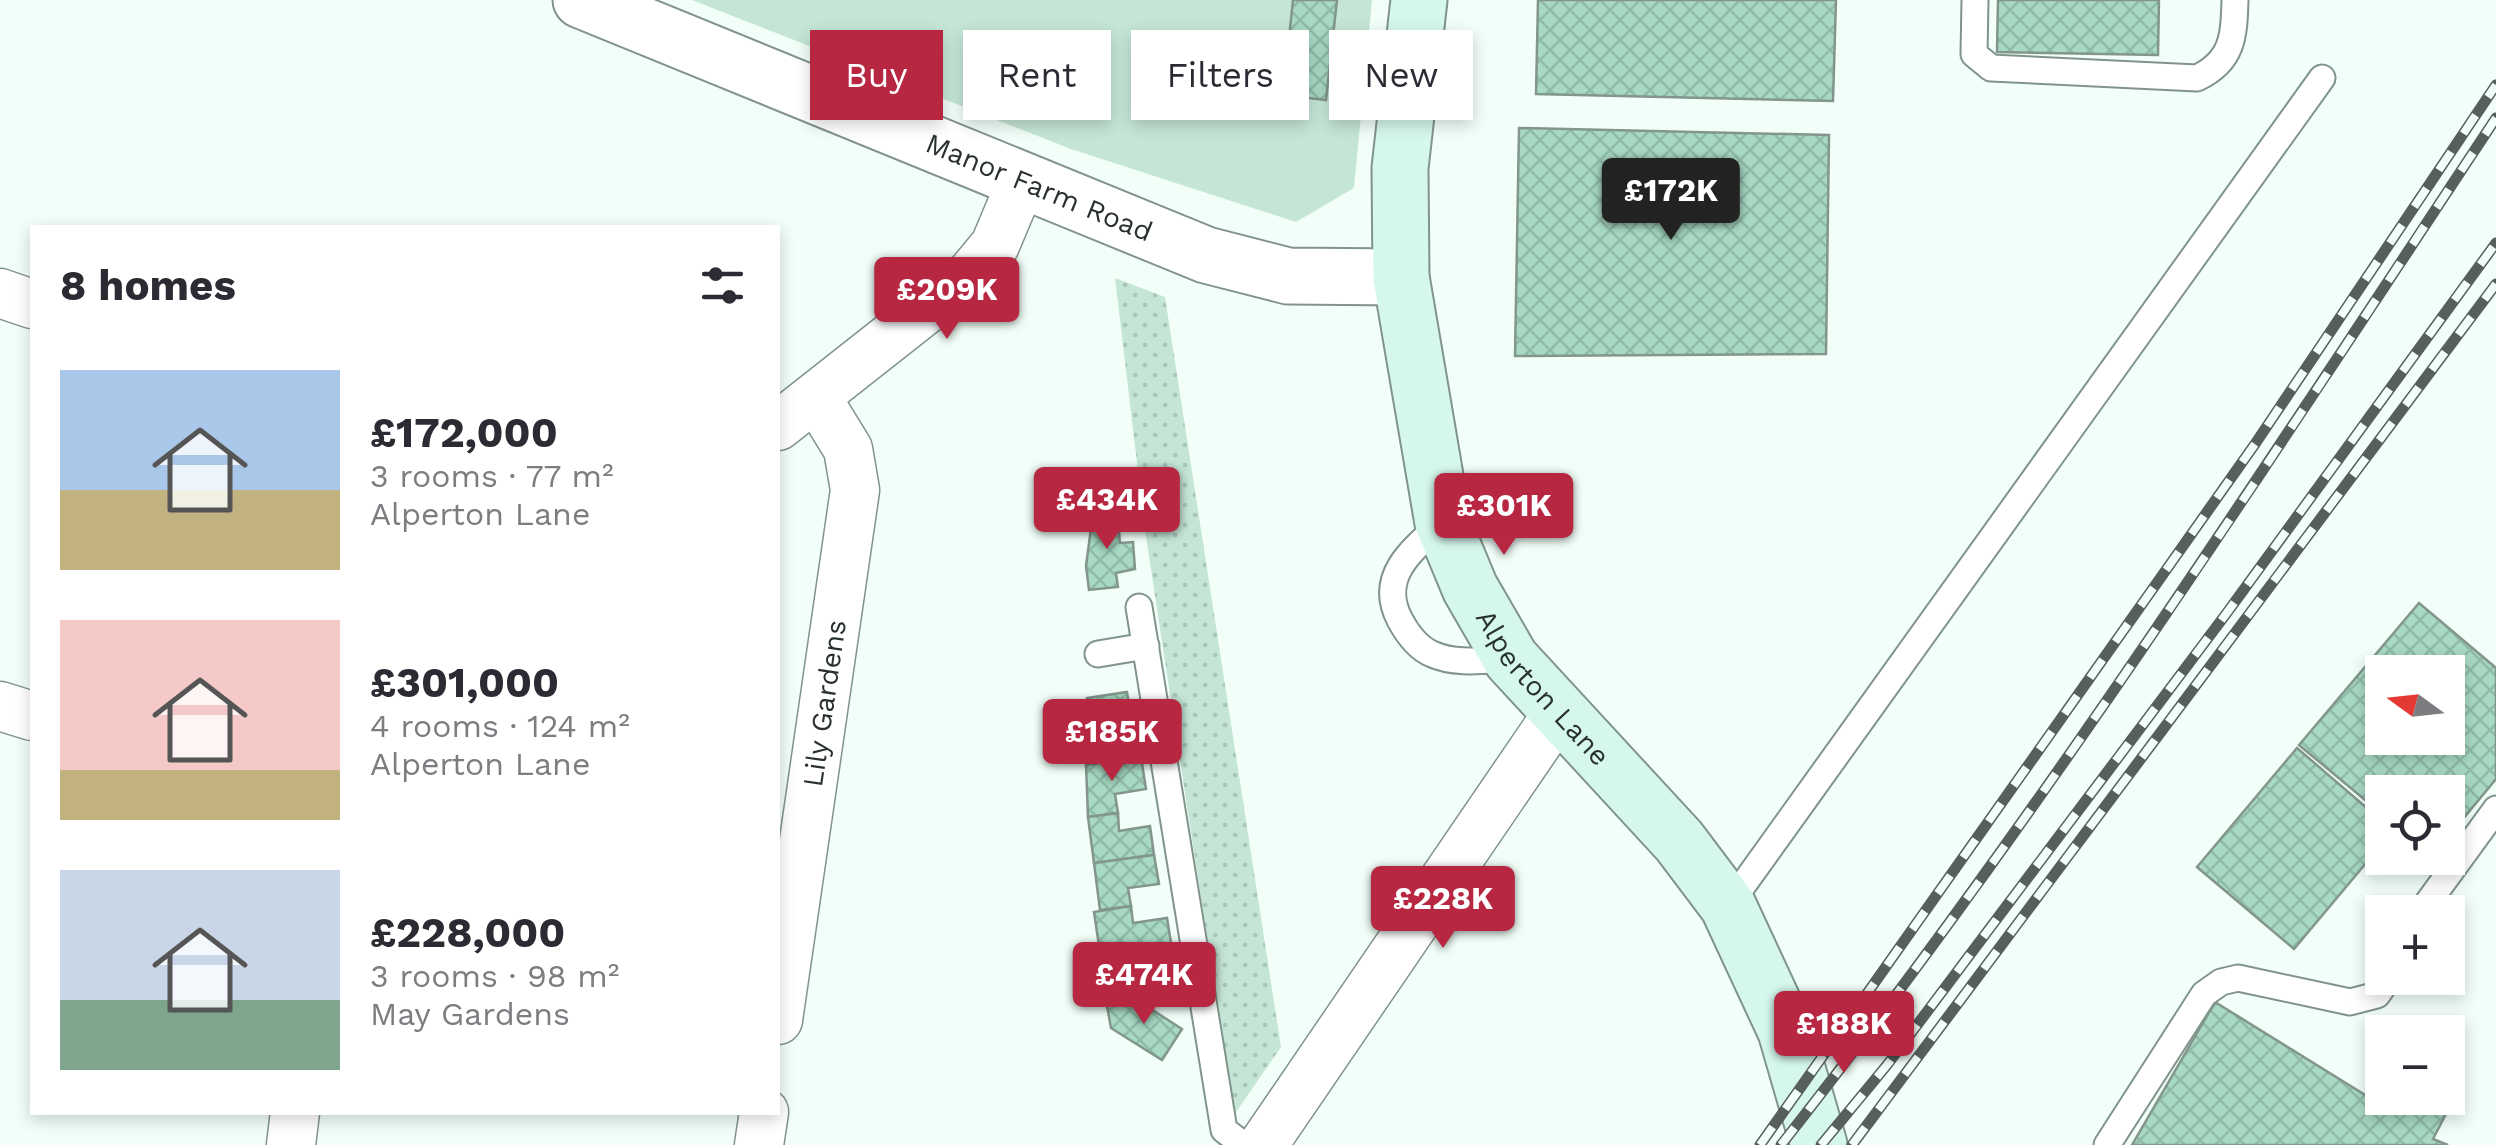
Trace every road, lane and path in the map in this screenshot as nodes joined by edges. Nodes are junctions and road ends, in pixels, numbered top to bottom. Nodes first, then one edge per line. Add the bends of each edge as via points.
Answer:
1 (580, 0) edge
2 (1419, 0) edge
3 (1975, 0) edge
4 (2235, 0) edge
5 (2322, 78) dead end
6 (1022, 182) junction
7 (1400, 277) junction
8 (0, 293) edge
9 (30, 303) edge
10 (816, 397) junction
11 (780, 424) edge
12 (1443, 523) junction
13 (1139, 607) dead end
14 (1146, 646) junction
15 (1098, 654) dead end
16 (1511, 658) junction
17 (0, 706) edge
18 (1558, 713) junction
19 (30, 715) edge
20 (2496, 809) edge
21 (2433, 895) edge
22 (1728, 906) junction
23 (2377, 995) edge
24 (780, 1006) edge
25 (295, 1115) edge
26 (764, 1115) edge
27 (291, 1145) edge
28 (759, 1145) edge
29 (1244, 1145) edge
30 (1263, 1145) edge
31 (1820, 1145) edge
32 (2106, 1145) edge

1 - 6 street, Manor Farm Road
2 - 7 main road, Alperton Lane via 1400,168
3 - 4 lane via 1974,54 1991,68 2197,78 2216,68 2234,43
5 - 22 lane
6 - 7 street, Manor Farm Road via 1206,255 1288,276
6 - 10 street via 995,245 972,274
7 - 12 main road, Alperton Lane
8 - 9 street
10 - 11 street
10 - 24 street, Lily Gardens via 848,449 855,490
12 - 16 main road, Alperton Lane via 1470,588
12 - 16 lane via 1410,550 1394,574 1393,607 1430,654 1458,661
13 - 14 lane
14 - 15 lane
14 - 29 lane via 1224,1130
16 - 18 main road, Alperton Lane
17 - 19 street
18 - 22 main road, Alperton Lane via 1678,841
18 - 30 street
20 - 21 lane
22 - 31 main road, Alperton Lane via 1786,1031
23 - 32 lane via 2350,1002 2238,978 2221,982 2204,994
25 - 27 street
26 - 28 street

